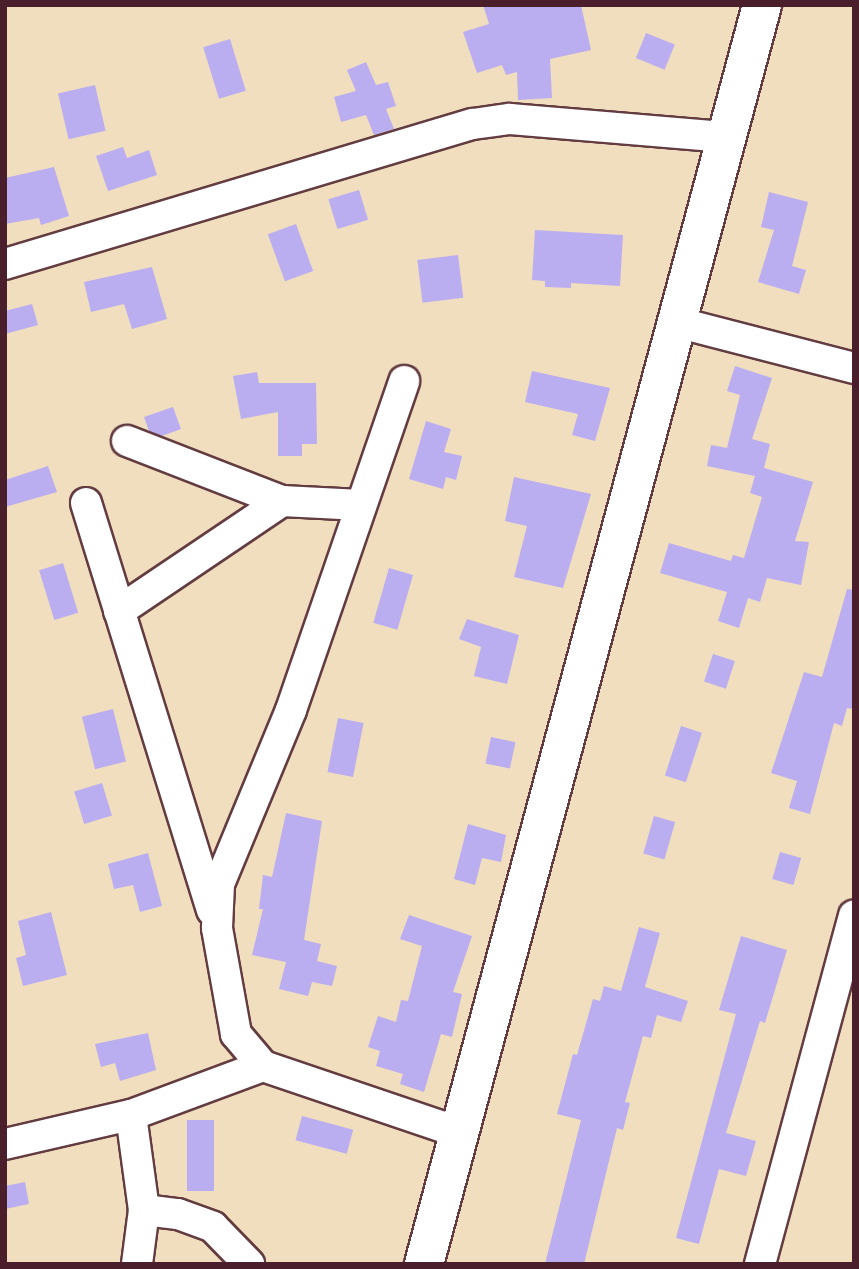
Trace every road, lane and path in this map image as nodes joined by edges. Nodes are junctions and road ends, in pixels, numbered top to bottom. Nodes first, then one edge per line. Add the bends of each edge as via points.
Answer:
1 (762, 5) edge
2 (726, 137) junction
3 (5, 264) edge
4 (676, 322) junction
5 (854, 368) edge
6 (404, 381) dead end
7 (127, 441) dead end
8 (282, 501) junction
9 (86, 503) dead end
10 (361, 505) junction
11 (119, 611) junction
12 (854, 915) edge
13 (217, 928) junction
14 (263, 1066) junction
15 (131, 1115) junction
16 (461, 1132) junction
17 (9, 1134) edge
18 (144, 1210) junction
19 (137, 1264) edge
20 (249, 1264) edge
21 (424, 1264) edge
22 (760, 1264) edge

1 - 2 street
2 - 3 street via 510,119 473,124
2 - 4 street
4 - 5 street
4 - 16 street
6 - 10 street
7 - 8 street
8 - 10 street
8 - 11 street
9 - 11 street via 106,555
10 - 13 street via 291,710 219,884
11 - 13 street via 163,741
12 - 22 street
13 - 14 street via 236,1034
14 - 15 street
14 - 16 street
15 - 17 street
15 - 18 street
16 - 21 street
18 - 19 street
18 - 20 street via 178,1214 213,1227

